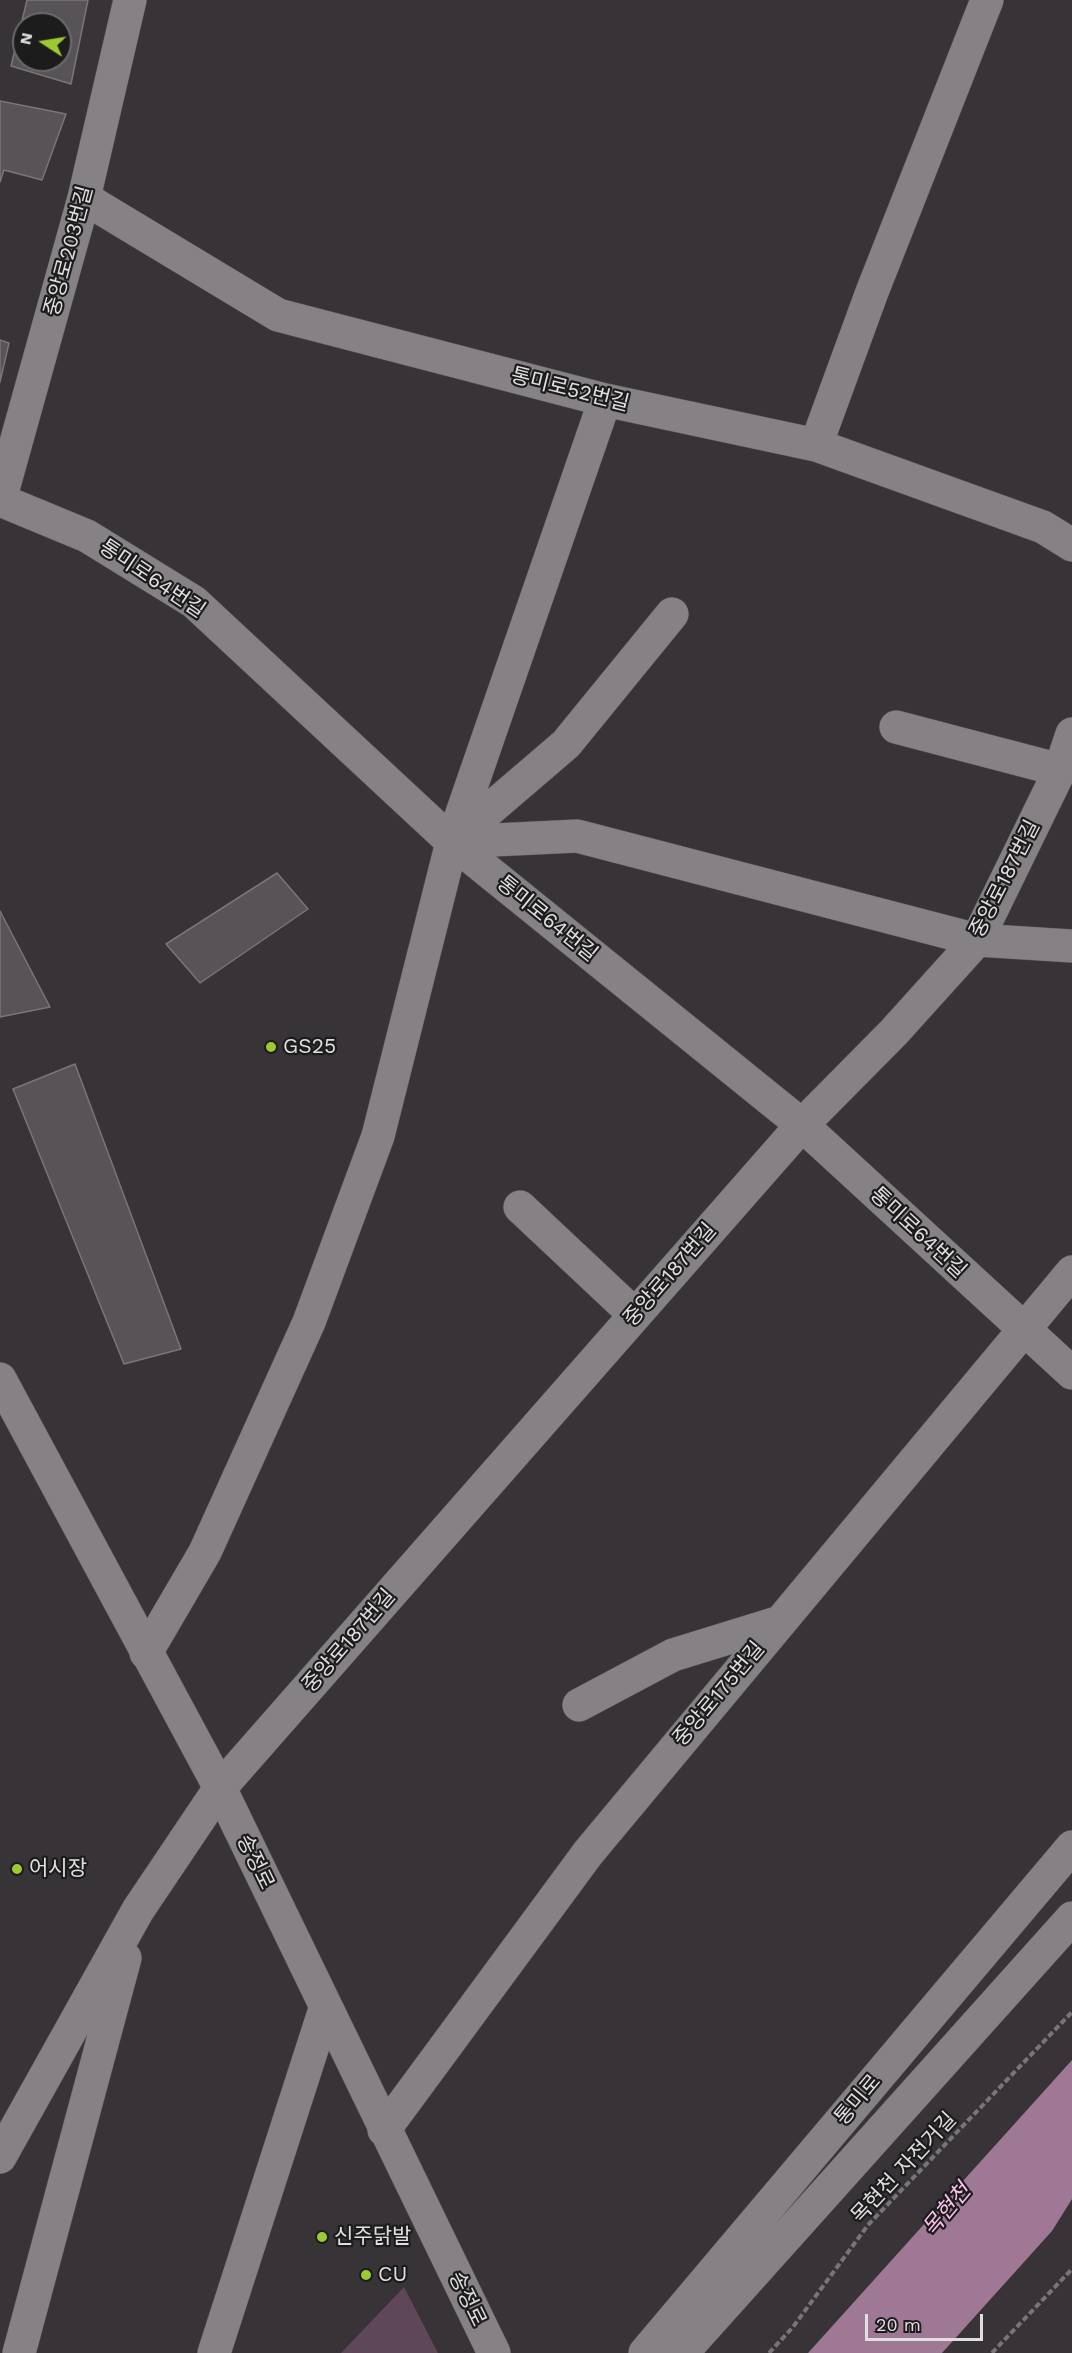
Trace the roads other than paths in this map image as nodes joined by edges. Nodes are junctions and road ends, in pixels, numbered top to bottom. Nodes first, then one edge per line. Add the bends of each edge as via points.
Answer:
1 (130, 0) edge
2 (987, 0) edge
3 (84, 198) junction
4 (605, 400) junction
5 (816, 445) junction
6 (0, 500) edge
7 (1072, 545) edge
8 (672, 614) dead end
9 (896, 727) dead end
10 (1072, 734) edge
11 (1060, 770) junction
12 (452, 842) junction
13 (977, 940) junction
14 (1072, 946) edge
15 (802, 1125) junction
16 (520, 1207) dead end
17 (1072, 1272) edge
18 (634, 1315) junction
19 (1024, 1330) junction
20 (1072, 1373) edge
21 (0, 1379) edge
22 (780, 1622) junction
23 (146, 1653) junction
24 (579, 1705) dead end
25 (220, 1788) junction
26 (1072, 1847) edge
27 (138, 1910) junction
28 (1072, 1918) edge
29 (325, 2009) junction
30 (384, 2130) junction
31 (0, 2157) edge
32 (19, 2353) edge
33 (214, 2353) edge
34 (494, 2353) edge
35 (645, 2353) edge
36 (682, 2353) edge

1 - 3 street, 중앙로203번길
2 - 5 street
3 - 4 street, 통미로52번길 via 278,315
3 - 6 street, 중앙로203번길
4 - 5 street, 통미로52번길
4 - 12 street
5 - 7 street, 통미로52번길 via 1043,527
6 - 12 street, 통미로64번길 via 87,536 194,602
8 - 12 street via 566,744
9 - 11 street
10 - 11 street, 중앙로187번길
11 - 13 street, 중앙로187번길
12 - 13 street via 577,836
12 - 15 street, 통미로64번길
12 - 23 street via 378,1136 309,1322 206,1552
13 - 14 street
13 - 15 street, 중앙로187번길
15 - 18 street, 중앙로187번길
15 - 19 street, 통미로64번길
16 - 18 street
17 - 19 street, 중앙로175번길
18 - 25 street, 중앙로187번길
19 - 20 street, 통미로64번길
19 - 22 street, 중앙로175번길
21 - 23 street, 송정로
22 - 24 street via 673,1654
22 - 30 street, 중앙로175번길 via 588,1852
23 - 25 street, 송정로
25 - 27 street, 중앙로187번길
25 - 29 street, 송정로
26 - 35 street, 통미로
27 - 31 street
27 - 32 street
28 - 36 street, 통미로
29 - 30 street, 송정로
29 - 33 street
30 - 34 street, 송정로

